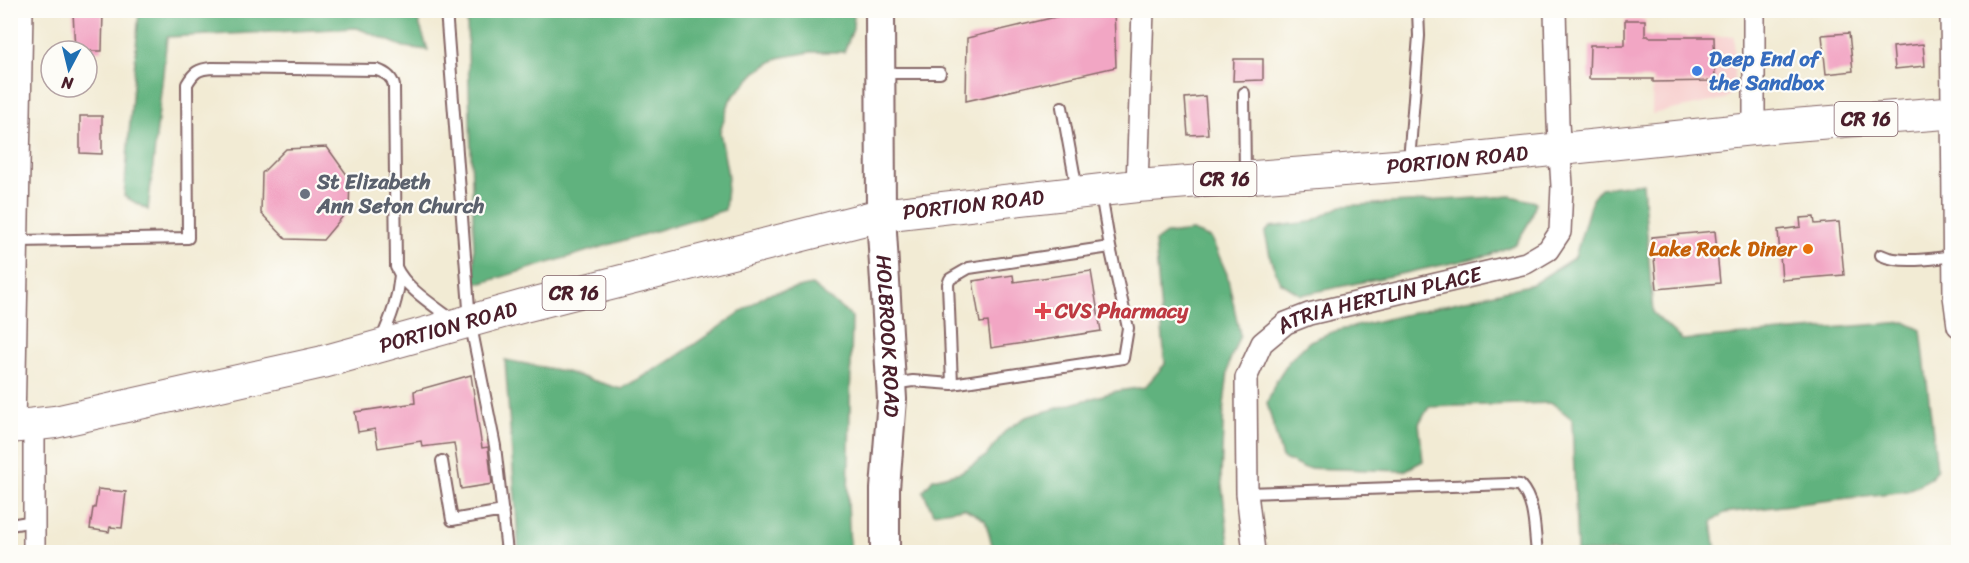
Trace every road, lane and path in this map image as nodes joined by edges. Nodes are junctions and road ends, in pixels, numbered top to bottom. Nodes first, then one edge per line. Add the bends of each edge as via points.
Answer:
1 (22, 10) edge
2 (446, 10) edge
3 (880, 10) edge
4 (1143, 10) edge
5 (1418, 10) edge
6 (1555, 10) edge
7 (1754, 10) edge
8 (1951, 10) edge
9 (880, 73) junction
10 (940, 73) dead end
11 (1244, 93) dead end
12 (1062, 107) dead end
13 (1955, 112) edge
14 (1755, 129) junction
15 (1561, 149) junction
16 (1408, 165) junction
17 (1245, 177) junction
18 (1137, 186) junction
19 (1089, 190) junction
20 (881, 215) junction
21 (18, 241) junction
22 (1110, 247) junction
23 (1881, 255) dead end
24 (1953, 255) junction
25 (400, 275) junction
26 (465, 323) junction
27 (1959, 326) edge
28 (378, 347) junction
29 (892, 384) junction
30 (952, 384) junction
31 (20, 426) edge
32 (442, 461) dead end
33 (1247, 493) junction
34 (503, 511) junction
35 (34, 521) junction
36 (10, 525) edge
37 (34, 552) edge
38 (507, 552) edge
39 (885, 552) edge
40 (1254, 552) edge
41 (1537, 552) edge

1 - 21 street
2 - 26 lane
3 - 9 street, HOLBROOK ROAD
4 - 18 street
5 - 16 lane
6 - 15 street, ATRIA HERTLIN PLACE
7 - 14 street
8 - 13 street
9 - 10 lane
9 - 20 street, HOLBROOK ROAD
11 - 17 lane
12 - 19 lane
13 - 14 main road, PORTION ROAD / CR 16
13 - 24 street
14 - 15 main road, PORTION ROAD / CR 16
15 - 16 main road, PORTION ROAD / CR 16
15 - 33 street, ATRIA HERTLIN PLACE via 1560,232 1548,250 1526,263 1308,314 1286,323 1262,343 1246,378
16 - 17 main road, PORTION ROAD / CR 16
17 - 18 main road, PORTION ROAD / CR 16
18 - 19 main road, PORTION ROAD / CR 16
19 - 20 main road, PORTION ROAD / CR 16
19 - 22 lane
20 - 26 main road, PORTION ROAD / CR 16
20 - 29 street, HOLBROOK ROAD
21 - 25 lane via 188,238 187,84 193,73 201,69 377,70 386,73 394,86 396,267
21 - 31 street
22 - 30 lane via 969,268 950,279
22 - 30 lane via 1128,328 1123,358
23 - 24 lane via 1889,259 1930,259
24 - 27 street
25 - 26 lane via 433,305
25 - 28 lane via 392,317
26 - 28 main road, PORTION ROAD / CR 16
26 - 34 lane via 495,446
28 - 31 main road, PORTION ROAD / CR 16 via 256,378
29 - 30 lane
29 - 39 street, HOLBROOK ROAD
31 - 35 street
32 - 34 lane via 452,520
33 - 40 street, ATRIA HERTLIN PLACE
33 - 41 lane via 1520,485 1532,508
34 - 38 lane
35 - 36 lane
35 - 37 street

